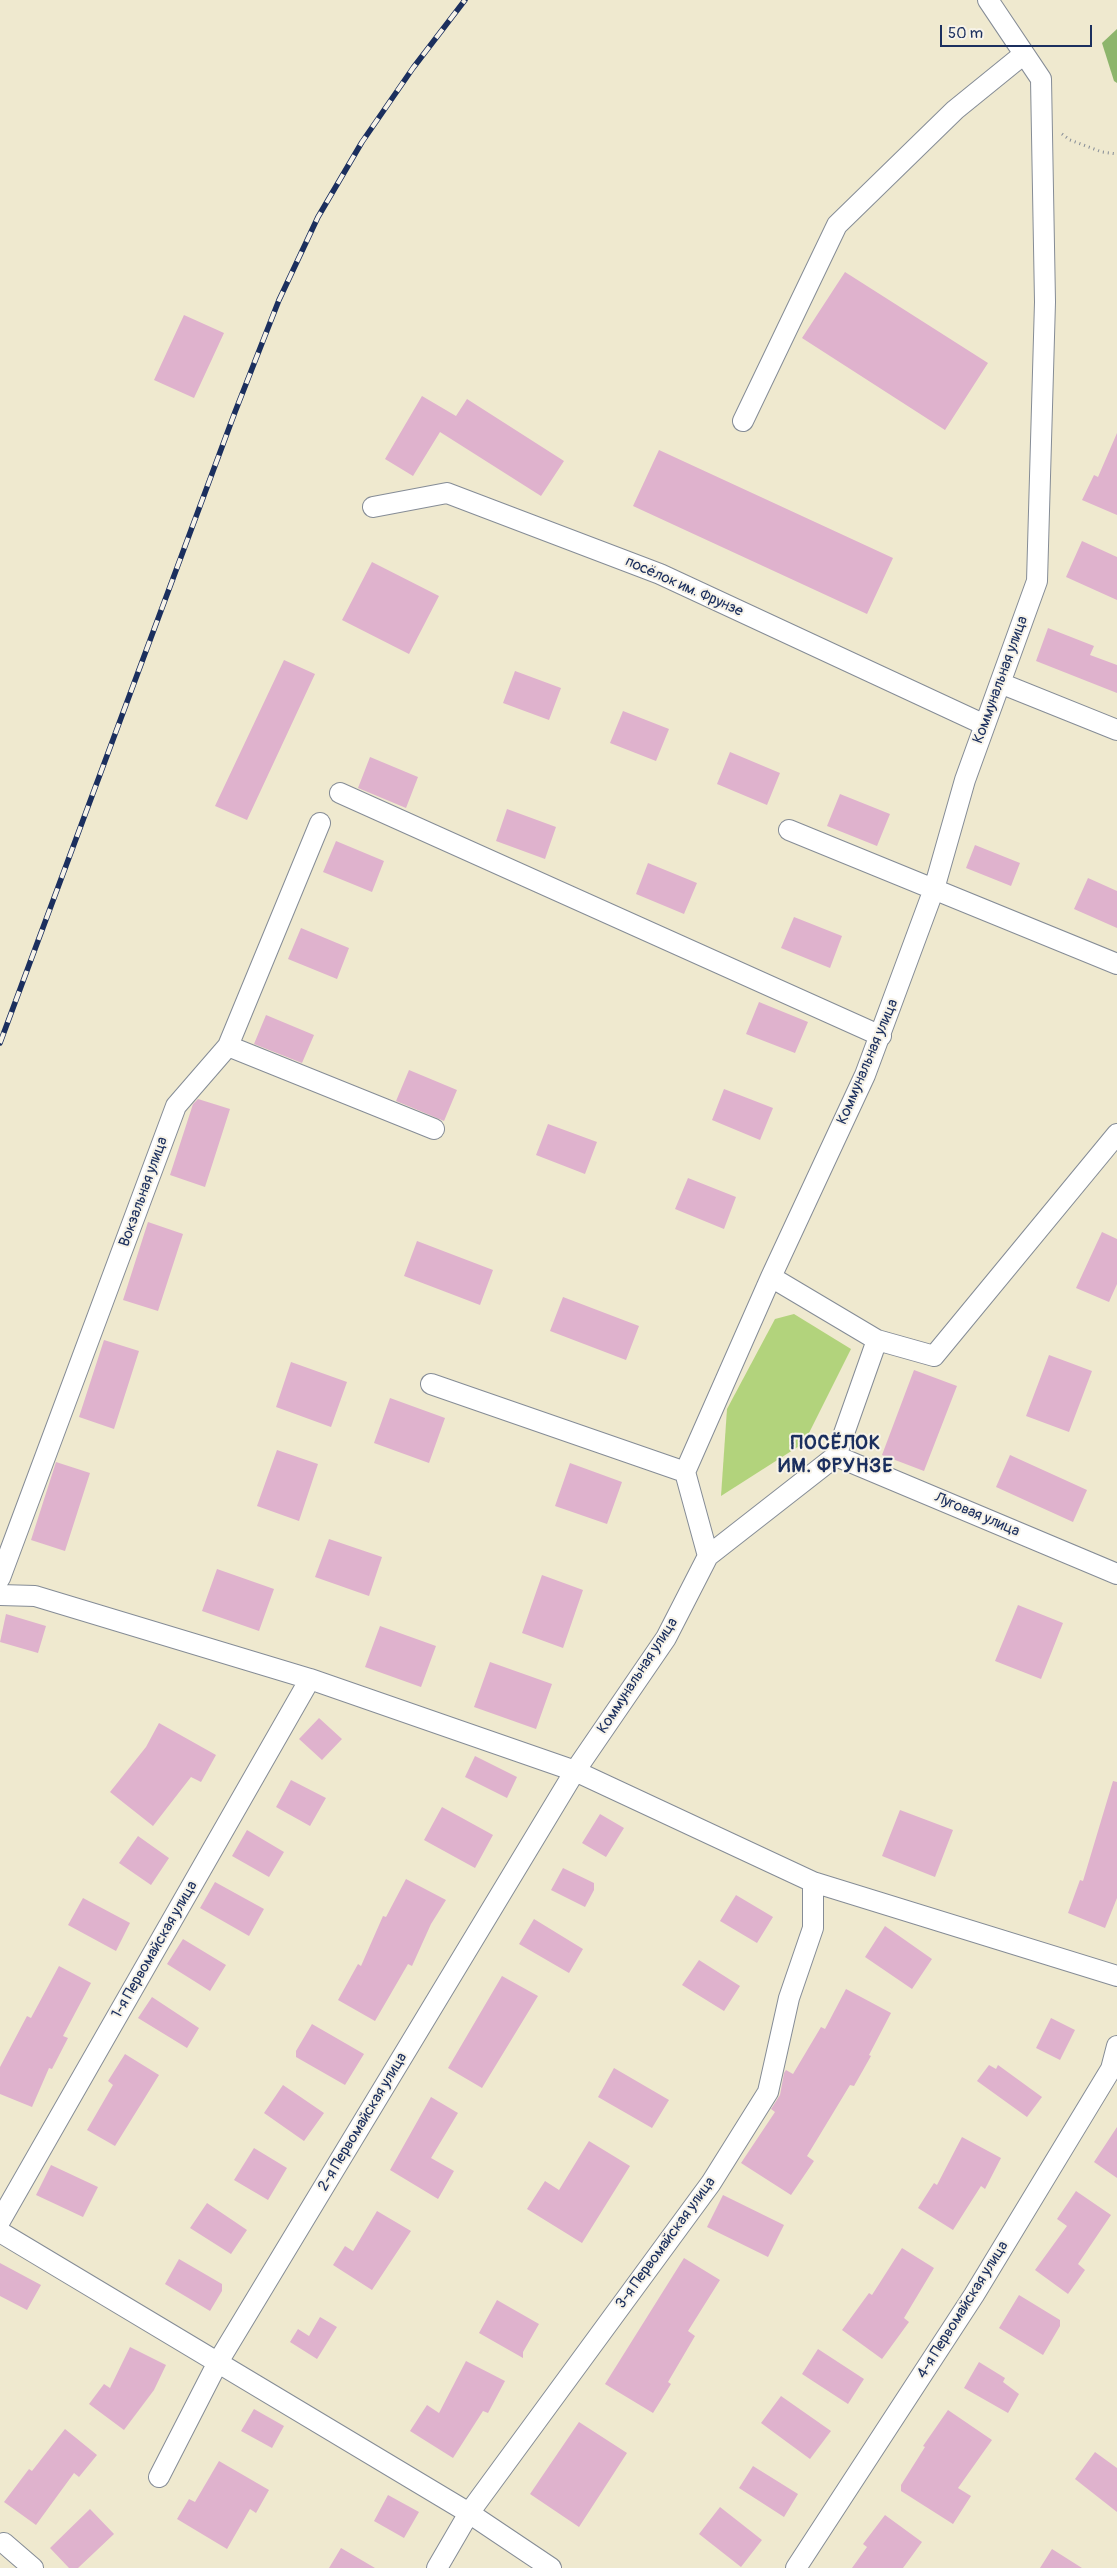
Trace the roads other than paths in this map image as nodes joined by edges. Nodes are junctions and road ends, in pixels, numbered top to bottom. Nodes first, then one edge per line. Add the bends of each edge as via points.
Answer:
1 (988, 0) edge
2 (1024, 54) junction
3 (743, 421) dead end
4 (373, 507) dead end
5 (1000, 683) junction
6 (984, 725) junction
7 (1117, 730) edge
8 (340, 793) dead end
9 (320, 823) dead end
10 (789, 830) dead end
11 (934, 889) junction
12 (1117, 964) edge
13 (881, 1036) junction
14 (228, 1046) junction
15 (434, 1129) dead end
16 (1117, 1134) edge
17 (771, 1277) junction
18 (877, 1340) junction
19 (431, 1384) dead end
20 (836, 1456) junction
21 (685, 1472) junction
22 (708, 1556) junction
23 (1117, 1574) edge
24 (0, 1578) edge
25 (0, 1595) edge
26 (310, 1679) junction
27 (575, 1771) junction
28 (813, 1882) junction
29 (1117, 1976) edge
30 (1117, 2046) edge
31 (0, 2221) edge
32 (0, 2232) edge
33 (218, 2362) junction
34 (158, 2477) dead end
35 (468, 2513) junction
36 (4, 2543) dead end
37 (32, 2568) edge
38 (437, 2568) edge
39 (551, 2568) edge
40 (796, 2568) edge

1 - 2 street, Коммунальная улица
2 - 3 street via 955,110 837,225
2 - 5 street, Коммунальная улица via 1041,79 1045,302 1037,581
4 - 6 street, посёлок им. Фрунзе via 447,493 660,574
5 - 6 street, Коммунальная улица
5 - 7 street
6 - 11 street, Коммунальная улица
8 - 13 street
9 - 14 street, Вокзальная улица
10 - 11 street
11 - 12 street
11 - 13 street, Коммунальная улица
13 - 17 street, Коммунальная улица
14 - 15 street
14 - 24 street, Вокзальная улица via 176,1106
16 - 18 street via 934,1356
17 - 18 street
17 - 21 street, Коммунальная улица
18 - 20 street
19 - 21 street
20 - 22 street
20 - 23 street, Луговая улица
21 - 22 street
22 - 27 street, Коммунальная улица via 666,1638
25 - 26 street via 35,1596
26 - 27 street
26 - 31 street, 1-я Первомайская улица
27 - 28 street
27 - 33 street, 2-я Первомайская улица
28 - 29 street
28 - 35 street, 3-я Первомайская улица via 813,1928 789,1998 768,2092 711,2183
30 - 40 street, 4-я Первомайская улица via 1111,2068 974,2295
32 - 33 street
33 - 34 street, 2-я Первомайская улица
33 - 35 street
35 - 38 street, 3-я Первомайская улица
35 - 39 street
36 - 37 street

